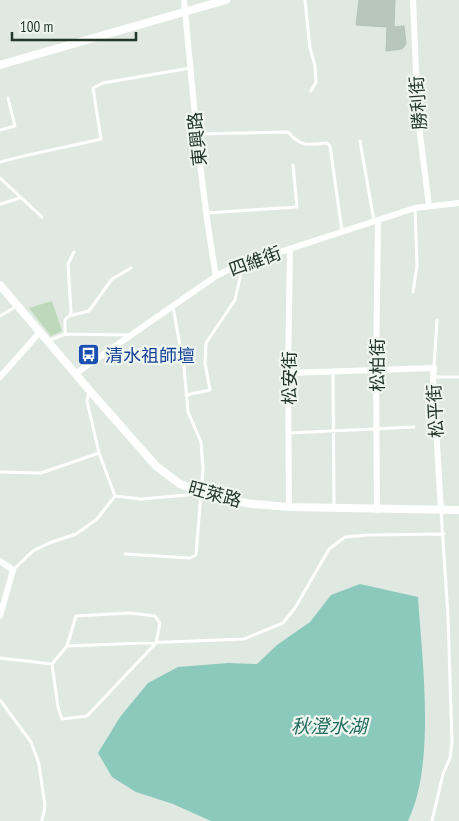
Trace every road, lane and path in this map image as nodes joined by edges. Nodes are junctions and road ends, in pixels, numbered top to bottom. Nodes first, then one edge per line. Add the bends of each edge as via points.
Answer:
1 (184, 0) edge
2 (226, 0) edge
3 (306, 0) edge
4 (413, 0) edge
5 (185, 11) junction
6 (0, 65) edge
7 (190, 68) junction
8 (311, 91) dead end
9 (8, 98) dead end
10 (0, 130) edge
11 (196, 134) junction
12 (360, 141) dead end
13 (0, 162) edge
14 (293, 165) dead end
15 (0, 178) edge
16 (20, 198) junction
17 (459, 203) edge
18 (0, 204) edge
19 (429, 206) junction
20 (415, 208) junction
21 (205, 214) junction
22 (42, 217) dead end
23 (376, 221) junction
24 (342, 232) junction
25 (290, 249) junction
26 (74, 252) dead end
27 (243, 263) junction
28 (131, 268) dead end
29 (216, 276) junction
30 (0, 285) edge
31 (413, 292) dead end
32 (17, 305) junction
33 (173, 306) junction
34 (0, 316) edge
35 (69, 316) junction
36 (437, 320) dead end
37 (40, 332) junction
38 (65, 334) junction
39 (129, 335) junction
40 (48, 341) junction
41 (434, 368) junction
42 (376, 370) junction
43 (333, 372) junction
44 (288, 373) junction
45 (75, 374) junction
46 (0, 377) edge
47 (433, 377) junction
48 (459, 377) edge
49 (90, 391) junction
50 (186, 395) junction
51 (414, 427) dead end
52 (377, 428) junction
53 (334, 430) junction
54 (290, 433) junction
55 (99, 453) junction
56 (0, 472) edge
57 (202, 494) junction
58 (115, 496) junction
59 (289, 507) junction
60 (334, 508) junction
61 (377, 510) junction
62 (459, 510) edge
63 (442, 511) junction
64 (444, 534) junction
65 (126, 554) dead end
66 (0, 561) edge
67 (13, 570) junction
68 (0, 613) edge
69 (156, 643) junction
70 (67, 646) junction
71 (0, 658) edge
72 (52, 664) junction
73 (0, 700) edge
74 (42, 821) edge
75 (432, 821) edge

1 - 5 street, 東興路
2 - 5 street
3 - 8 lane via 316,82
4 - 19 street, 勝利街 via 418,118
5 - 6 street
5 - 7 street, 東興路
7 - 11 street, 東興路
7 - 13 lane via 103,83 93,88 101,139
9 - 10 lane via 15,126
11 - 21 street, 東興路
11 - 24 lane via 288,132 296,141 308,145 327,143
12 - 23 lane
14 - 21 lane via 297,207
15 - 16 lane
16 - 18 lane
16 - 22 lane
17 - 19 street, 四維街
19 - 20 street, 四維街
20 - 23 street, 四維街
20 - 31 lane via 417,266
21 - 29 street, 東興路
23 - 24 street, 四維街
23 - 42 street, 松柏街
24 - 25 street, 四維街
25 - 27 street, 四維街
25 - 44 street, 松安街
26 - 35 lane via 68,264
27 - 29 street, 四維街
27 - 50 lane via 235,300 206,343 205,363 210,390
28 - 35 lane via 112,279 89,311
29 - 33 street, 四維街
30 - 32 street, 旺萊路
32 - 34 lane
32 - 37 street, 旺萊路
33 - 39 street, 四維街
33 - 50 lane
35 - 38 lane via 65,320
36 - 41 lane
37 - 40 street, 旺萊路
37 - 46 street
38 - 39 lane
38 - 40 lane
39 - 45 street, 四維街
40 - 45 street, 旺萊路
41 - 42 street, 松平街
41 - 47 street, 松平街
42 - 43 street, 松平街
42 - 52 street, 松柏街
43 - 44 street, 松平街
43 - 53 lane
44 - 54 street, 松安街
45 - 49 street, 旺萊路
47 - 48 lane
47 - 63 street, 松平街
49 - 55 lane via 87,401
49 - 57 street, 旺萊路 via 160,470
50 - 57 lane via 188,412 201,442
51 - 52 lane
52 - 53 lane
52 - 61 street, 松柏街
53 - 54 lane
53 - 60 lane
54 - 59 street, 松安街
55 - 56 lane via 41,473
55 - 58 lane
57 - 58 lane via 141,499
57 - 59 street, 旺萊路
57 - 65 lane via 196,555 190,558
58 - 67 lane via 97,519 76,534 33,552
59 - 60 street, 旺萊路
60 - 61 street, 旺萊路
61 - 63 street, 旺萊路
62 - 63 street, 旺萊路
63 - 64 lane
64 - 69 lane via 345,537 329,549 296,608 283,623 244,639
64 - 75 lane via 452,742
66 - 67 street
67 - 68 street
69 - 70 lane
69 - 70 lane via 160,623 155,616 129,613 76,616
69 - 72 lane via 87,716 62,719
70 - 72 lane
71 - 72 lane
73 - 74 lane via 31,742 39,764 46,806

